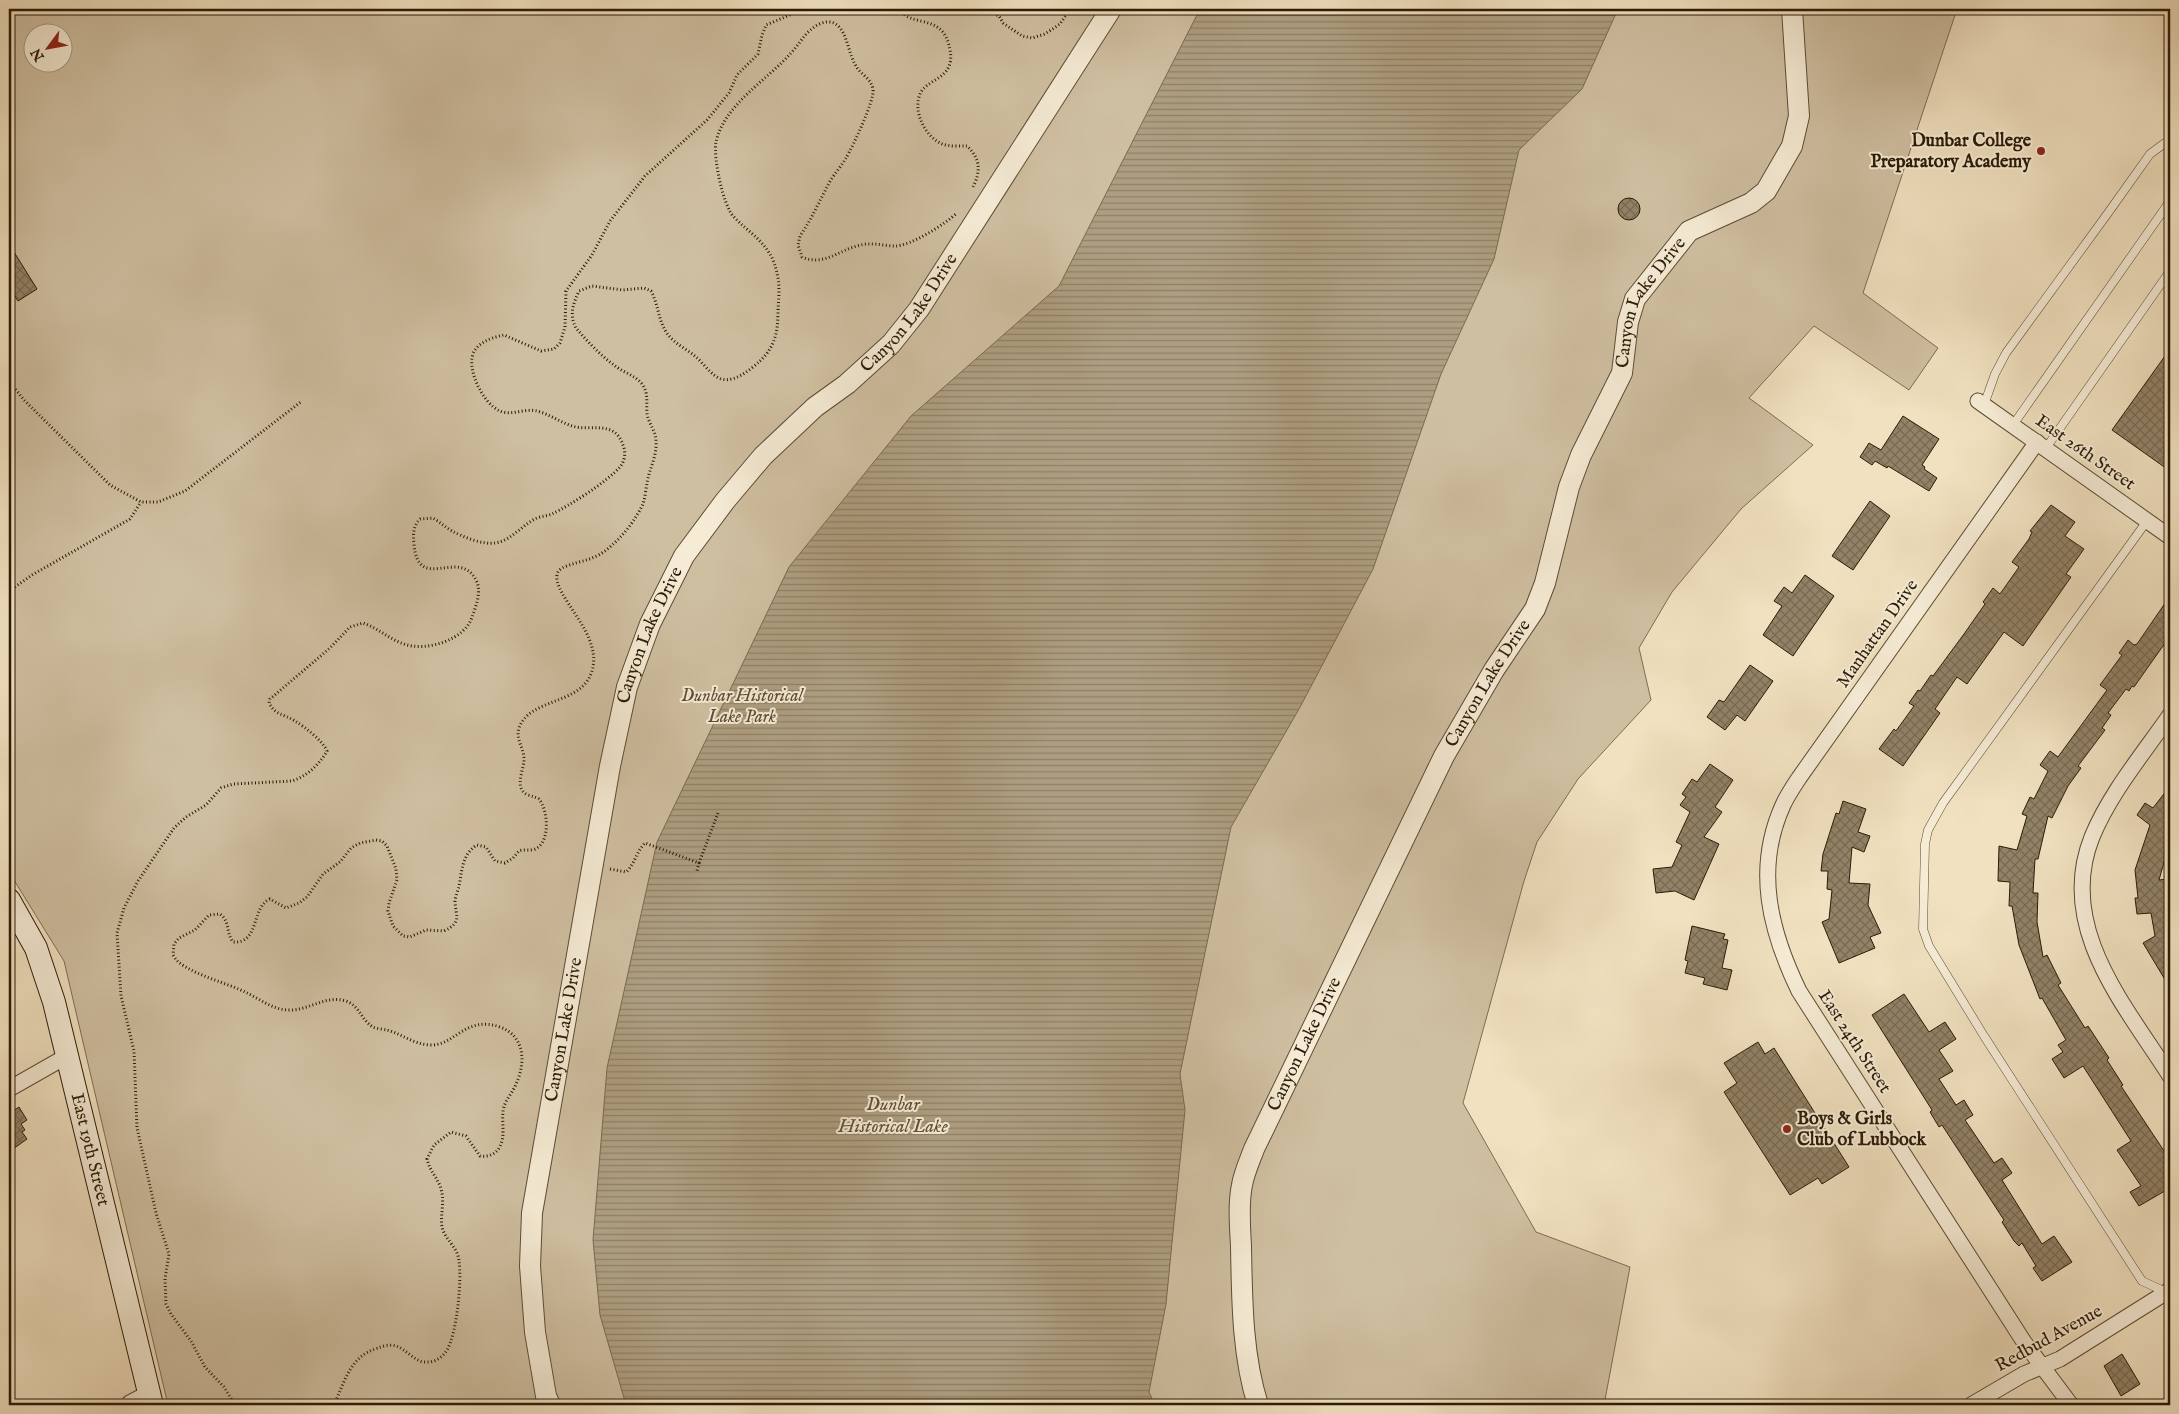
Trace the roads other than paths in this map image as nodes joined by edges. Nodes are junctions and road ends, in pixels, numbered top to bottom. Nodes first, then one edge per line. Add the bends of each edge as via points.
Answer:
1 (1111, 9) edge
2 (1792, 9) edge
3 (2170, 142) edge
4 (2170, 201) edge
5 (2170, 272) edge
6 (1981, 403) joint
7 (2013, 425) junction
8 (2041, 445) junction
9 (2147, 520) junction
10 (2170, 537) edge
11 (2170, 715) edge
12 (1770, 857) joint
13 (9, 900) edge
14 (67, 1056) junction
15 (2170, 1076) edge
16 (9, 1089) edge
17 (2169, 1294) edge
18 (2043, 1366) junction
19 (145, 1402) edge
20 (550, 1405) edge
21 (1258, 1405) edge
22 (1971, 1405) edge
23 (2071, 1405) edge

1 - 20 street, Canyon Lake Drive via 919,309 891,344 763,456 684,556 650,624 627,687 610,766 532,1213 530,1266 535,1332
2 - 21 street, Canyon Lake Drive via 1799,116 1792,146 1766,191 1750,203 1689,231 1635,299 1628,322 1622,373 1568,487 1545,583 1535,609 1494,670 1444,756 1254,1149 1242,1185 1241,1237 1246,1342 1251,1384
3 - 6 lane via 2150,154 2006,353
4 - 7 lane
5 - 8 lane
6 - 7 street, East 26th Street
7 - 8 street, East 26th Street
8 - 9 street, East 26th Street
8 - 12 street, Manhattan Drive via 1798,778 1783,804
9 - 10 street, East 26th Street
9 - 17 lane via 1944,803 1928,830 1923,929 1929,946 1984,1036 2142,1280
11 - 15 street via 2102,816 2085,863 2083,892 2084,917 2100,965
12 - 18 street, East 24th Street via 1767,884 1771,914 1777,941 1798,990 2024,1342
13 - 14 main road, East 19th Street via 44,970
14 - 16 street
14 - 19 main road, East 19th Street
17 - 18 street, Redbud Avenue
18 - 22 street, Redbud Avenue
18 - 23 street, East 24th Street

